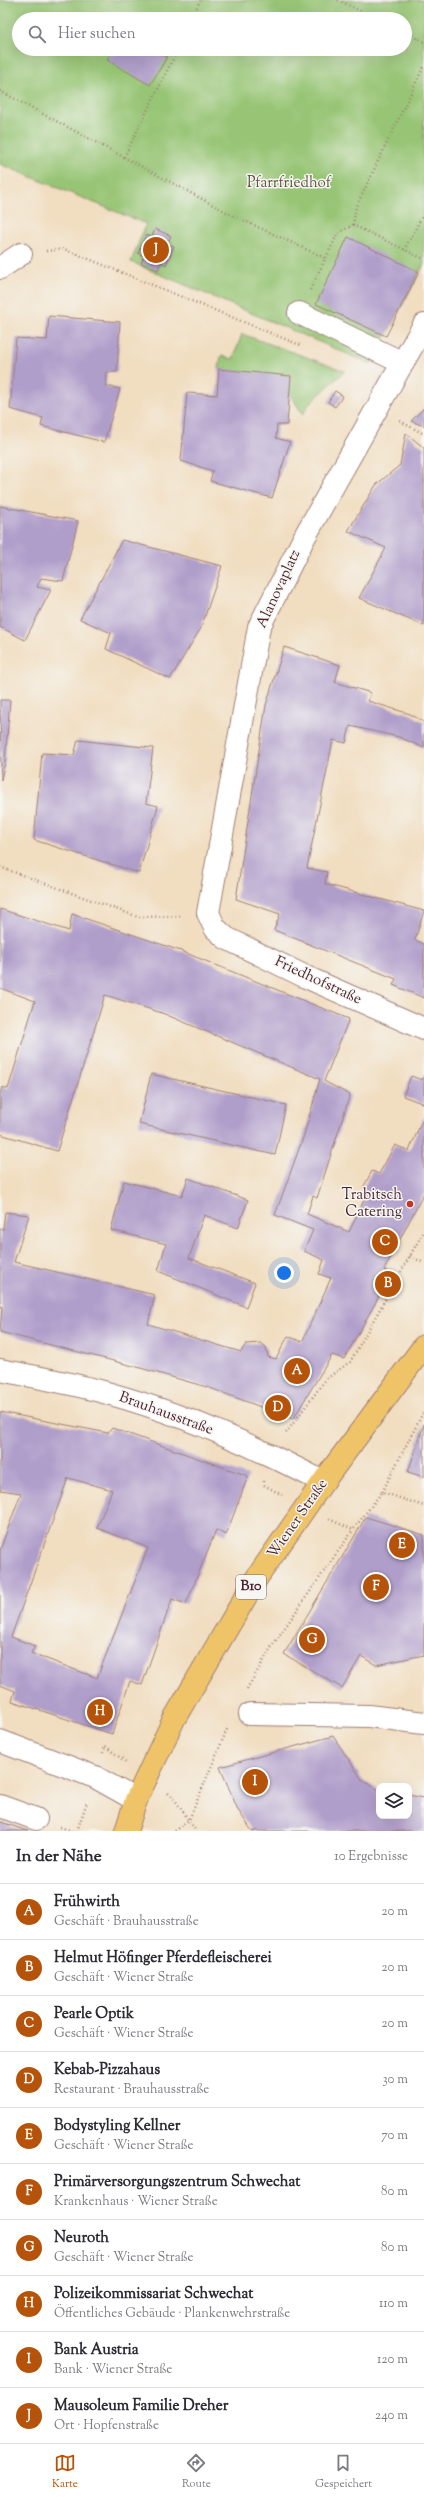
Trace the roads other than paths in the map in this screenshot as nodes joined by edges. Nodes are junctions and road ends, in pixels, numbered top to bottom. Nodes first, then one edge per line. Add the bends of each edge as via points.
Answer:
1 (21, 254) road end
2 (0, 268) edge
3 (299, 313) road end
4 (424, 325) edge
5 (403, 363) junction
6 (215, 928) joint
7 (424, 1029) edge
8 (424, 1346) edge
9 (0, 1370) edge
10 (323, 1482) junction
11 (250, 1714) dead end
12 (424, 1723) edge
13 (0, 1741) edge
14 (136, 1800) junction
15 (0, 1806) edge
16 (36, 1819) dead end
17 (126, 1831) edge

1 - 2 street
3 - 5 street
4 - 5 street, Alanovaplatz
5 - 6 street, Alanovaplatz via 305,536 259,627 208,913
6 - 7 street, Friedhofstraße via 226,938 306,977
8 - 10 main road, Wiener Straße / B10
9 - 10 street, Brauhausstraße via 67,1382 109,1393 254,1447
10 - 14 main road, Wiener Straße / B10 via 256,1579 177,1714
11 - 12 street via 369,1716
13 - 14 street via 95,1777
14 - 17 main road, Wiener Straße / B10
15 - 16 street

